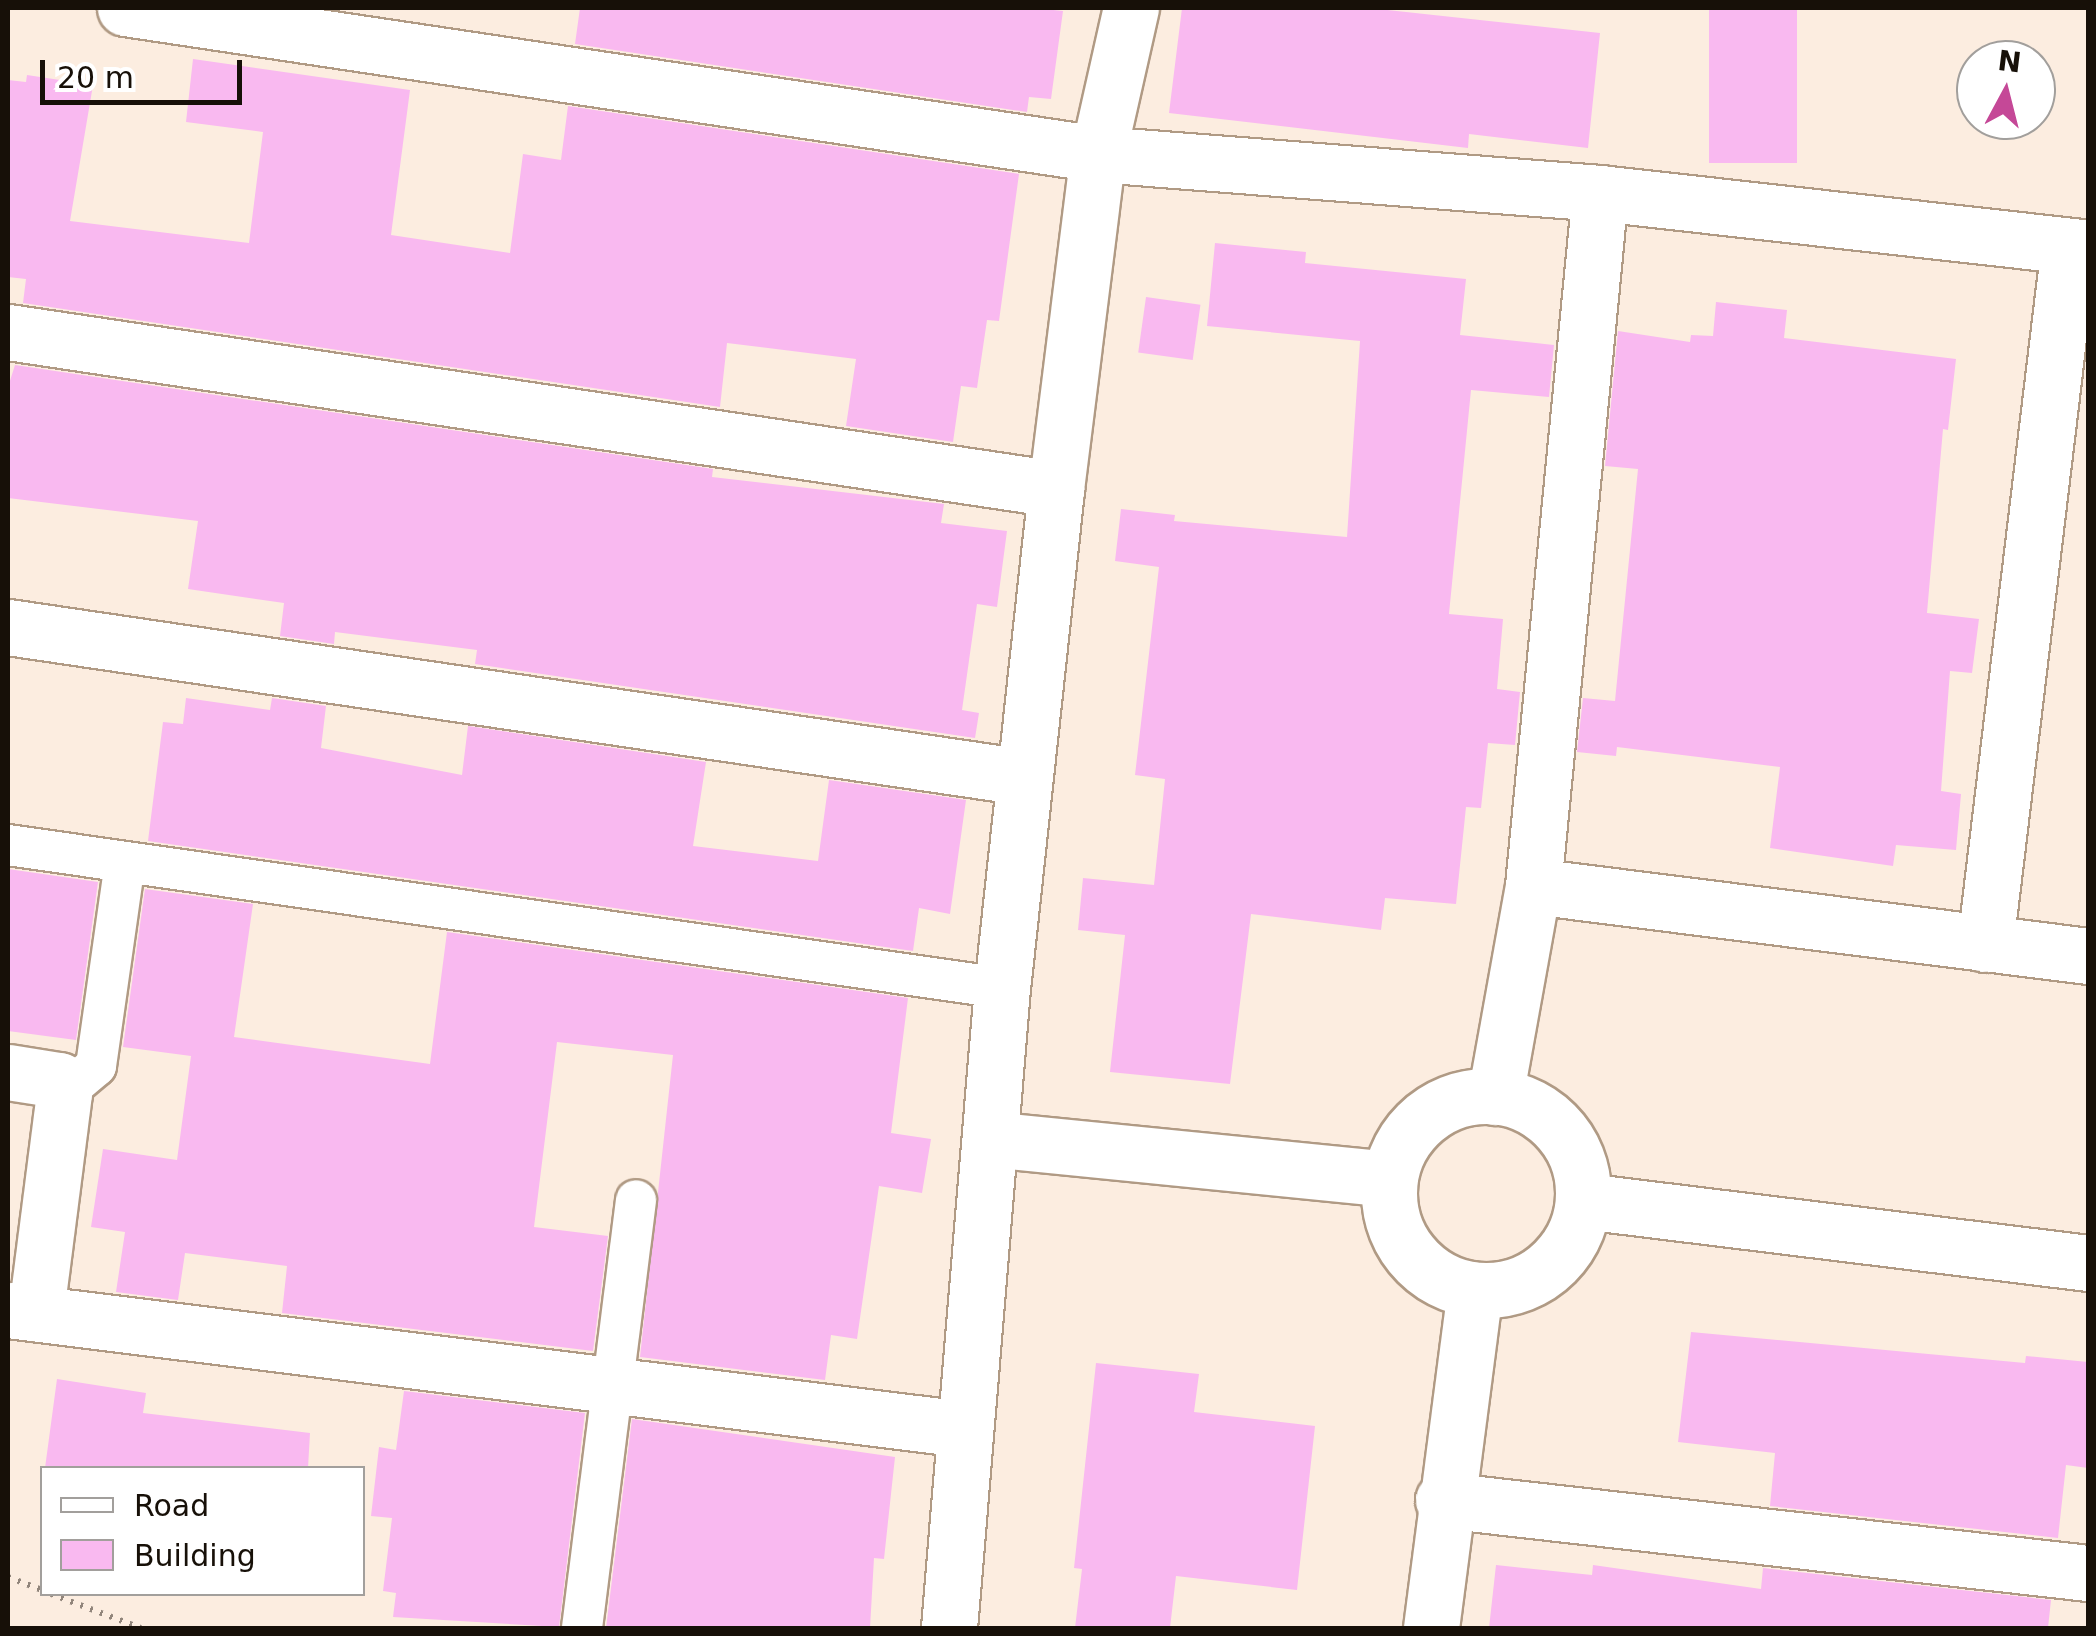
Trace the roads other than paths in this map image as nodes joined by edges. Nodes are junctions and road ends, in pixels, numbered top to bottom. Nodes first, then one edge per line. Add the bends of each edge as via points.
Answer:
1 (125, 8) edge
2 (1131, 8) edge
3 (1098, 154) junction
4 (1600, 193) junction
5 (2079, 247) edge
6 (8, 332) edge
7 (1056, 489) junction
8 (8, 627) edge
9 (1024, 777) junction
10 (8, 845) edge
11 (125, 863) junction
12 (1533, 886) junction
13 (1985, 944) junction
14 (2088, 956) edge
15 (1002, 988) junction
16 (8, 1072) edge
17 (64, 1093) junction
18 (1496, 1098) junction
19 (990, 1138) junction
20 (1389, 1178) junction
21 (636, 1200) dead end
22 (1584, 1201) junction
23 (2088, 1263) edge
24 (1474, 1290) junction
25 (22, 1311) edge
26 (612, 1385) junction
27 (963, 1430) junction
28 (1443, 1500) junction
29 (2088, 1573) edge
30 (582, 1628) edge
31 (949, 1628) edge
32 (1432, 1628) edge

1 - 3 street
2 - 3 street
3 - 4 street
3 - 7 street
4 - 5 street
4 - 12 street
5 - 13 street
6 - 7 street
7 - 9 street
8 - 9 street
9 - 15 street
10 - 11 lane
11 - 15 lane
11 - 17 lane via 96,1066
12 - 13 street
12 - 18 street
13 - 14 street
15 - 19 street
16 - 17 street via 59,1080
17 - 25 street
18 - 20 street via 1448,1103 1420,1121 1399,1147
18 - 22 street via 1544,1114 1567,1138
19 - 20 street
19 - 27 street
20 - 24 street via 1400,1240 1444,1282
21 - 26 lane
22 - 23 street
22 - 24 street via 1560,1258 1520,1283
24 - 28 street
25 - 26 street
26 - 27 street
26 - 30 lane
27 - 31 street
28 - 29 street
28 - 32 street

